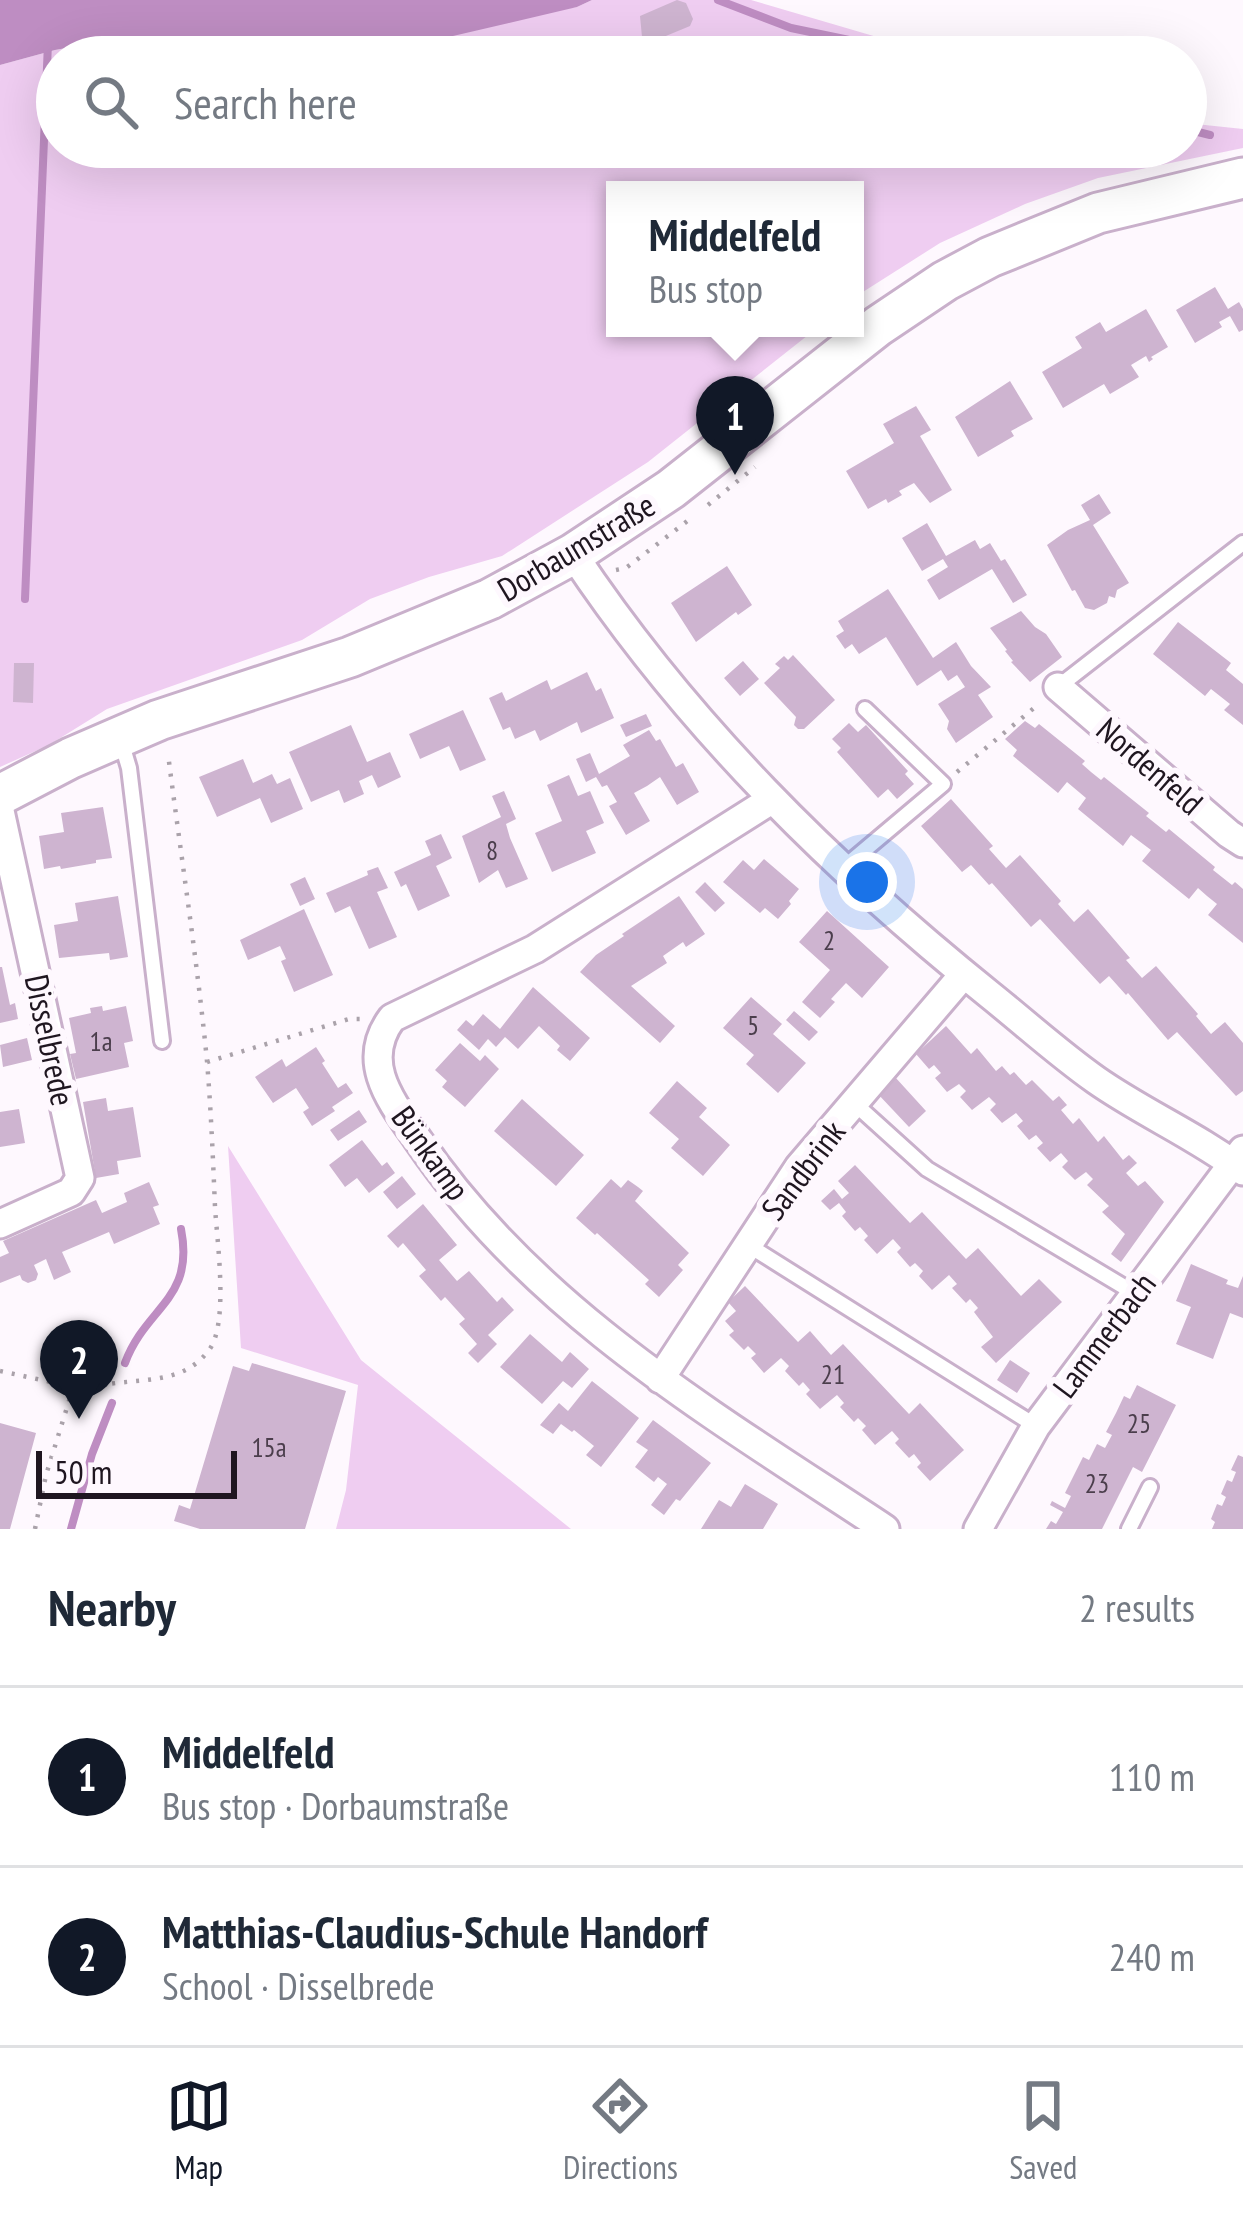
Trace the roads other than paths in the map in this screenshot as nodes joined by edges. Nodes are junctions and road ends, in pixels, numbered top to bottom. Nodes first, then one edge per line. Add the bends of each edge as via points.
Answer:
1 (1243, 178) edge
2 (1243, 543) edge
3 (580, 565) junction
4 (1058, 687) joint
5 (865, 709) dead end
6 (119, 736) junction
7 (0, 795) edge
8 (771, 800) junction
9 (0, 811) edge
10 (1243, 843) edge
11 (842, 869) junction
12 (964, 974) junction
13 (162, 1041) dead end
14 (854, 1103) junction
15 (1240, 1161) edge
16 (0, 1224) edge
17 (748, 1245) junction
18 (1136, 1294) junction
19 (660, 1379) junction
20 (1036, 1426) junction
21 (1150, 1487) dead end
22 (885, 1529) edge
23 (978, 1529) edge
24 (1130, 1529) edge

1 - 3 street, Dorbaumstraße via 1098,213 945,281
2 - 4 lane
3 - 6 street, Dorbaumstraße via 350,657
3 - 8 street via 673,690
4 - 10 street, Nordenfeld
5 - 11 lane via 944,784
6 - 7 street, Dorbaumstraße
6 - 13 lane
8 - 11 street
8 - 19 street, Bünkamp via 536,949 392,1018 379,1036 383,1085 482,1222 551,1292
9 - 16 street, Disselbrede via 80,1178 71,1192
11 - 12 street
12 - 14 street, Sandbrink
12 - 15 street via 1096,1079
14 - 17 street, Sandbrink
14 - 18 lane via 927,1169
15 - 18 street, Lammerbach
17 - 19 street, Sandbrink
17 - 20 lane
18 - 20 street, Lammerbach
19 - 22 street, Bünkamp
20 - 23 street, Lammerbach
21 - 24 lane

